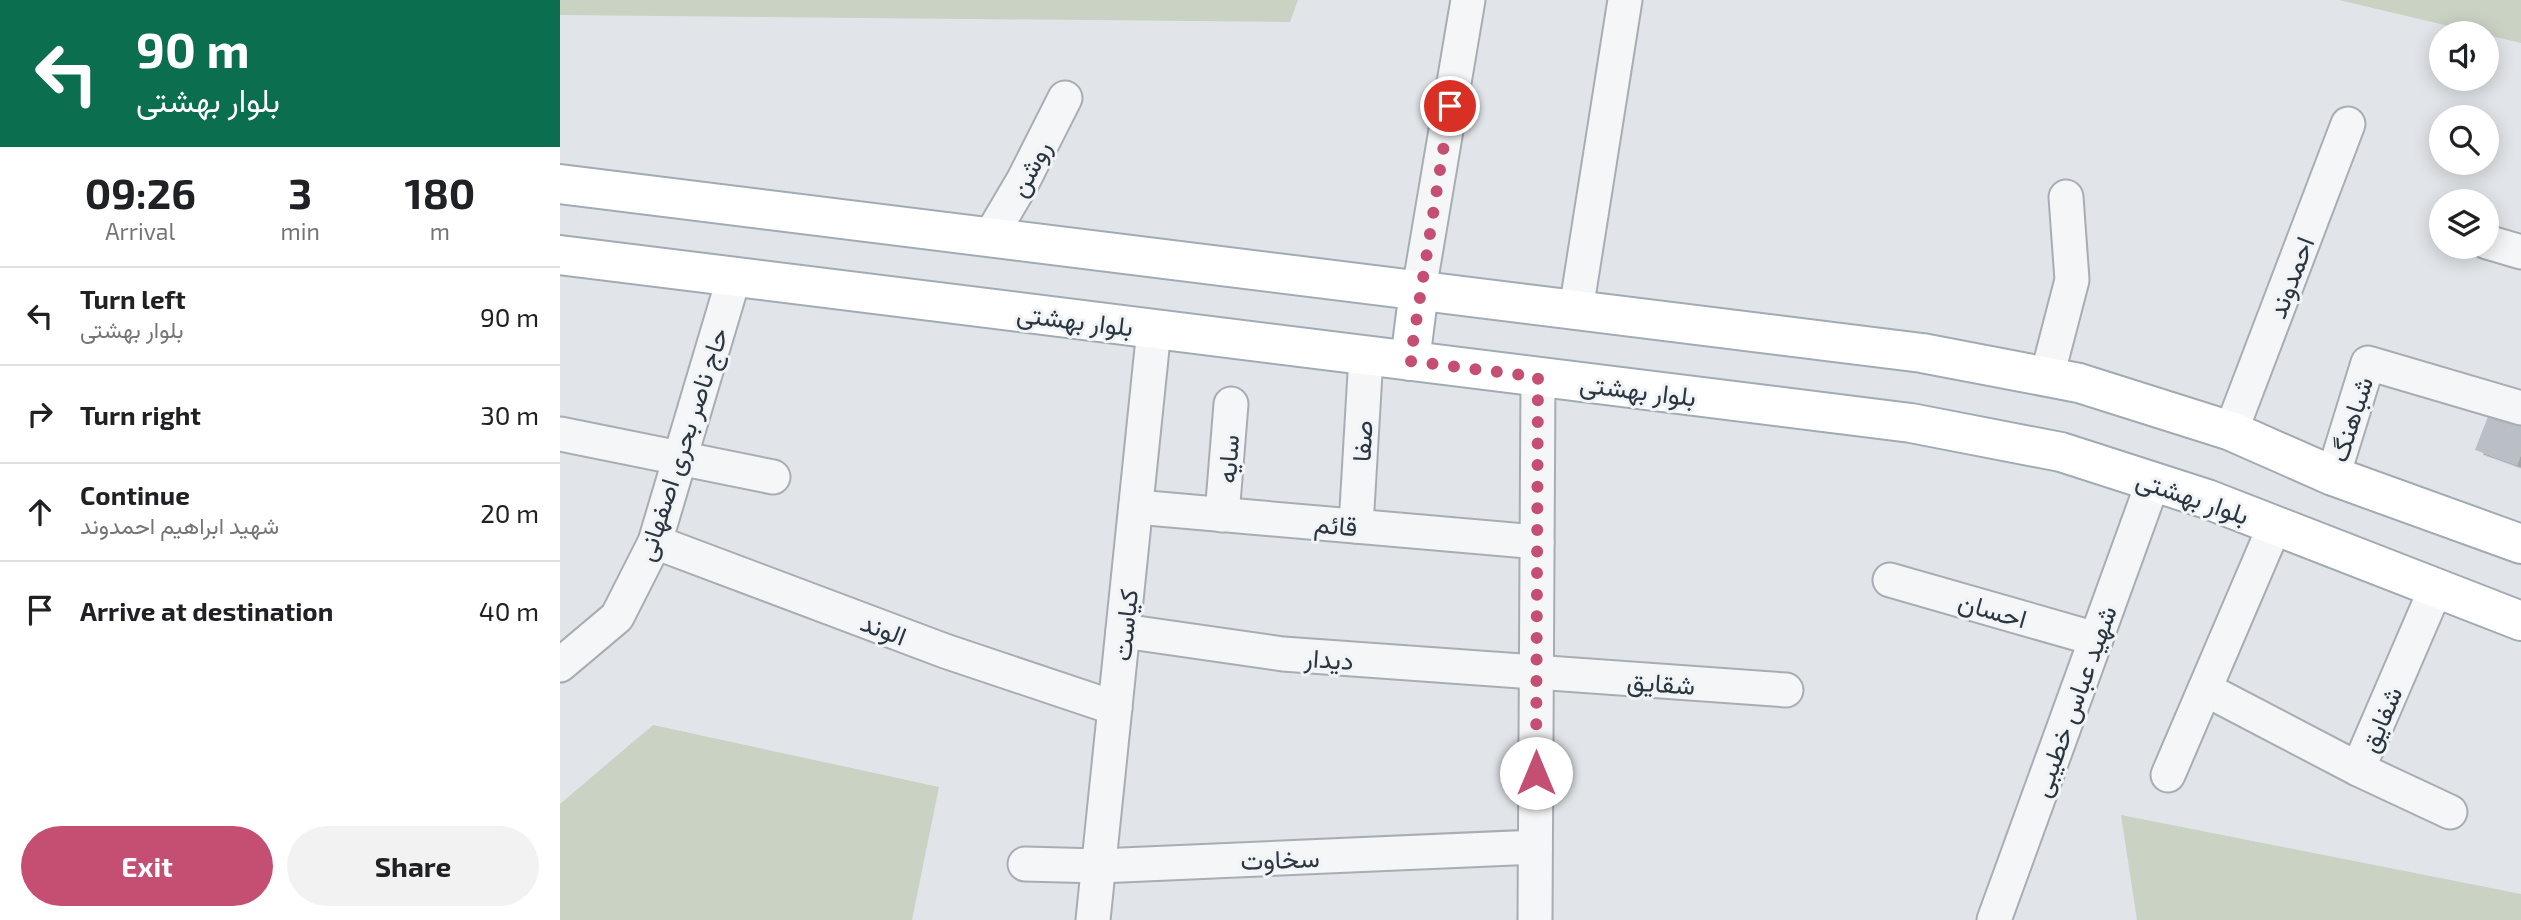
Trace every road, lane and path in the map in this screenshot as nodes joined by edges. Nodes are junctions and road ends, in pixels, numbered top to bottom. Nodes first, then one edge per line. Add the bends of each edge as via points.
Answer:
1 (1468, 0) edge
2 (1625, 0) edge
3 (1065, 98) dead end
4 (2348, 124) dead end
5 (560, 184) edge
6 (2066, 197) dead end
7 (990, 237) junction
8 (2499, 246) edge
9 (2521, 253) edge
10 (560, 256) edge
11 (734, 277) junction
12 (1419, 290) junction
13 (1576, 310) junction
14 (1154, 329) junction
15 (1366, 356) junction
16 (1410, 361) junction
17 (2047, 376) junction
18 (1538, 377) junction
19 (1231, 404) dead end
20 (2521, 408) edge
21 (2231, 431) junction
22 (560, 434) edge
23 (680, 458) junction
24 (2333, 476) junction
25 (773, 477) dead end
26 (2153, 482) junction
27 (1136, 507) junction
28 (1222, 515) junction
29 (2275, 525) junction
30 (1356, 526) junction
31 (655, 542) junction
32 (1537, 542) junction
33 (2521, 544) edge
34 (1890, 580) dead end
35 (2436, 588) junction
36 (2521, 621) edge
37 (1123, 631) junction
38 (2096, 639) junction
39 (560, 665) edge
40 (1536, 674) junction
41 (2205, 689) junction
42 (1786, 690) dead end
43 (1115, 708) junction
44 (2358, 769) junction
45 (2168, 775) dead end
46 (2450, 812) dead end
47 (1535, 847) junction
48 (1025, 864) dead end
49 (1099, 866) junction
50 (1093, 920) edge
51 (1535, 920) edge
52 (1994, 920) edge

1 - 12 street
2 - 13 street
3 - 7 street, روشن
4 - 21 street, احمدوند
5 - 7 main road
6 - 17 street via 2072,280
7 - 12 main road
8 - 9 street
10 - 11 main road, بلوار بهشتی
11 - 14 main road, بلوار بهشتی
11 - 23 street, حاج ناصر بحری اصفهانی
12 - 13 main road
12 - 16 main road
13 - 17 main road via 1922,353
14 - 15 main road, بلوار بهشتی
14 - 27 street, کیاست
15 - 16 main road, بلوار بهشتی
15 - 30 street, صفا
16 - 18 main road, بلوار بهشتی
17 - 21 main road
18 - 26 main road, بلوار بهشتی via 1911,424 2061,452
18 - 32 street
19 - 28 street, سایه
20 - 24 street, شباهنگ via 2368,363
21 - 24 main road
22 - 23 street
23 - 25 street
23 - 31 street, حاج ناصر بحری اصفهانی
24 - 33 main road
26 - 29 main road, بلوار بهشتی
26 - 38 street, شهید عباس خطیبی
27 - 28 street, قائم
27 - 37 street, کیاست
28 - 30 street, قائم
29 - 35 main road, بلوار بهشتی
29 - 41 street
30 - 32 street, قائم
31 - 39 street, حاج ناصر بحری اصفهانی via 617,617
31 - 43 street, الوند via 945,651
32 - 40 street
34 - 38 street, احسان
35 - 36 main road, بلوار بهشتی
35 - 44 street, شفایق
37 - 40 street, دیدار via 1283,654
37 - 43 street, کیاست
38 - 52 street, شهید عباس خطیبی
40 - 42 street, شقایق
40 - 47 street
41 - 44 street, شفایق
41 - 45 street
43 - 49 street, کیاست
44 - 46 street
47 - 49 street, سخاوت
47 - 51 street
48 - 49 street, سخاوت
49 - 50 street, کیاست

